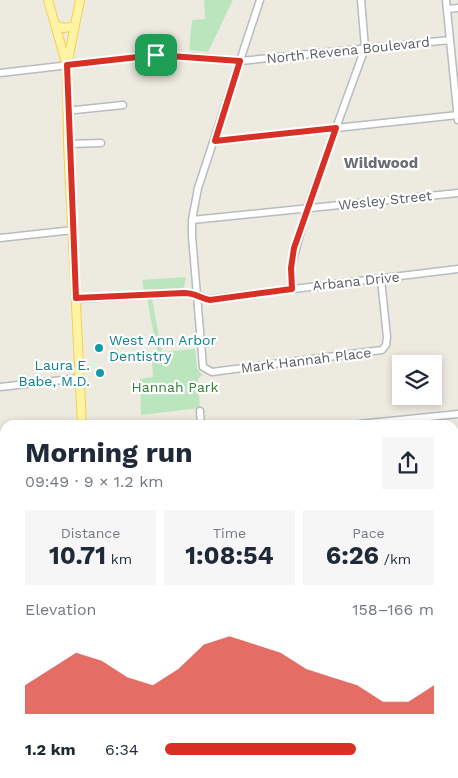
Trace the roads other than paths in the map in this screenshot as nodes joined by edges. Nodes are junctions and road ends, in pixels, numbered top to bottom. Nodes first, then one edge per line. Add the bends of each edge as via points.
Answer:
1 (48, 0) edge
2 (80, 0) edge
3 (260, 0) edge
4 (361, 0) edge
5 (446, 0) edge
6 (458, 8) edge
7 (447, 9) junction
8 (55, 24) junction
9 (75, 26) junction
10 (450, 40) junction
11 (365, 48) junction
12 (240, 61) junction
13 (67, 65) junction
14 (0, 73) edge
15 (457, 99) edge
16 (123, 105) dead end
17 (68, 109) junction
18 (458, 115) edge
19 (458, 120) edge
20 (336, 128) junction
21 (215, 141) junction
22 (101, 143) dead end
23 (68, 144) junction
24 (458, 193) edge
25 (307, 208) junction
26 (192, 220) junction
27 (73, 230) junction
28 (0, 238) edge
29 (458, 269) edge
30 (381, 279) junction
31 (292, 289) junction
32 (196, 294) junction
33 (76, 298) junction
34 (80, 378) junction
35 (0, 387) edge
36 (200, 411) dead end
37 (458, 414) edge
38 (82, 420) edge
39 (201, 420) edge
40 (399, 420) edge

1 - 8 main road
2 - 9 main road
3 - 12 street
4 - 11 street
5 - 7 street
6 - 7 street
7 - 10 street
8 - 9 main road via 64,28
8 - 13 main road
9 - 13 main road
10 - 11 street, North Revena Boulevard
10 - 15 street
11 - 12 street, North Revena Boulevard
11 - 20 street
12 - 13 street, North Revena Boulevard via 166,55
12 - 21 street
13 - 14 street, North Revena Boulevard
13 - 17 main road
15 - 18 street
16 - 17 street
17 - 23 main road
18 - 19 street
18 - 20 street
20 - 21 street
20 - 25 street
21 - 26 street via 198,188
22 - 23 street
23 - 27 main road
24 - 25 street, Wesley Street
25 - 26 street, Wesley Street
25 - 31 street via 291,268
26 - 32 street
27 - 28 street
27 - 33 main road
29 - 30 street, Arbana Drive
30 - 31 street, Arbana Drive
30 - 32 street, Mark Hannah Place via 387,337 382,350 212,372 205,369 201,361
31 - 32 street, Arbana Drive via 210,300
32 - 33 street, Arbana Drive
33 - 34 main road
34 - 35 street
34 - 38 main road
36 - 39 street
37 - 40 street

